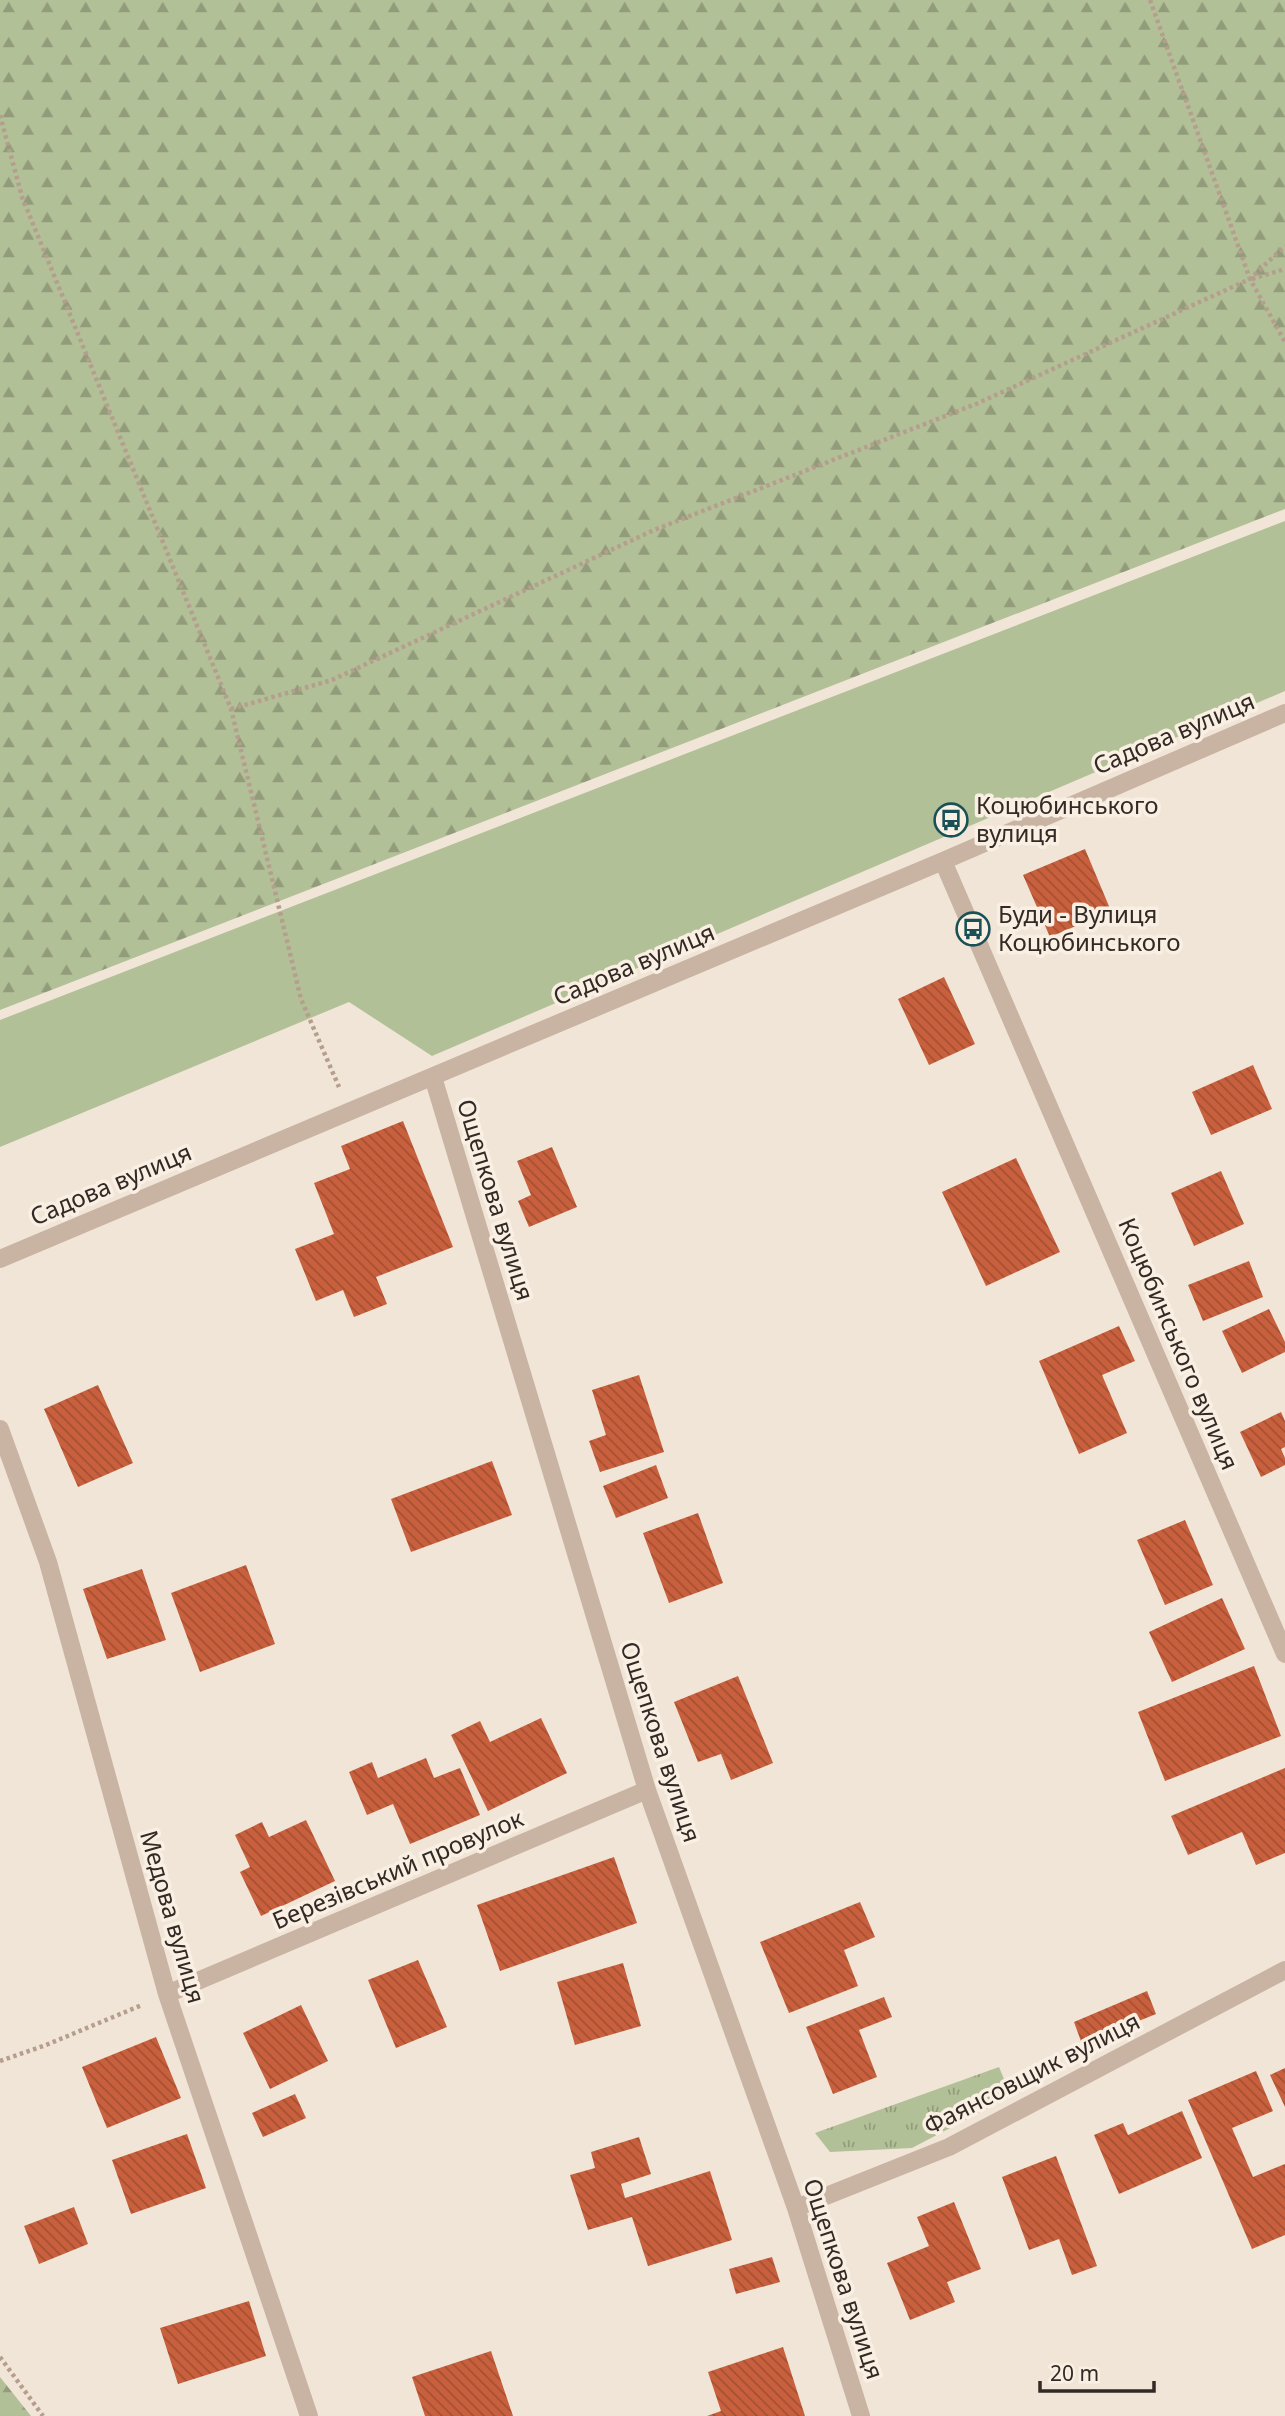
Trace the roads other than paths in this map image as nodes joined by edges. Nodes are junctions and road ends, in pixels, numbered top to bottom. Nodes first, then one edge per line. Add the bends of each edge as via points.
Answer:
1 (1285, 713) edge
2 (943, 861) junction
3 (433, 1077) junction
4 (0, 1259) edge
5 (0, 1429) edge
6 (1285, 1654) edge
7 (647, 1790) junction
8 (1285, 1970) edge
9 (167, 1994) junction
10 (796, 2208) junction
11 (309, 2416) edge
12 (861, 2416) edge

1 - 2 street, Садова вулиця
2 - 3 street, Садова вулиця
2 - 6 street, Коцюбинського вулиця
3 - 4 street, Садова вулиця
3 - 7 street, Ощепкова вулиця
5 - 9 street, Медова вулиця via 48,1562
7 - 9 street, Березівський провулок
7 - 10 street, Ощепкова вулиця
8 - 10 street, Фаянсовщик вулиця via 949,2147
9 - 11 street, Медова вулиця
10 - 12 street, Ощепкова вулиця

